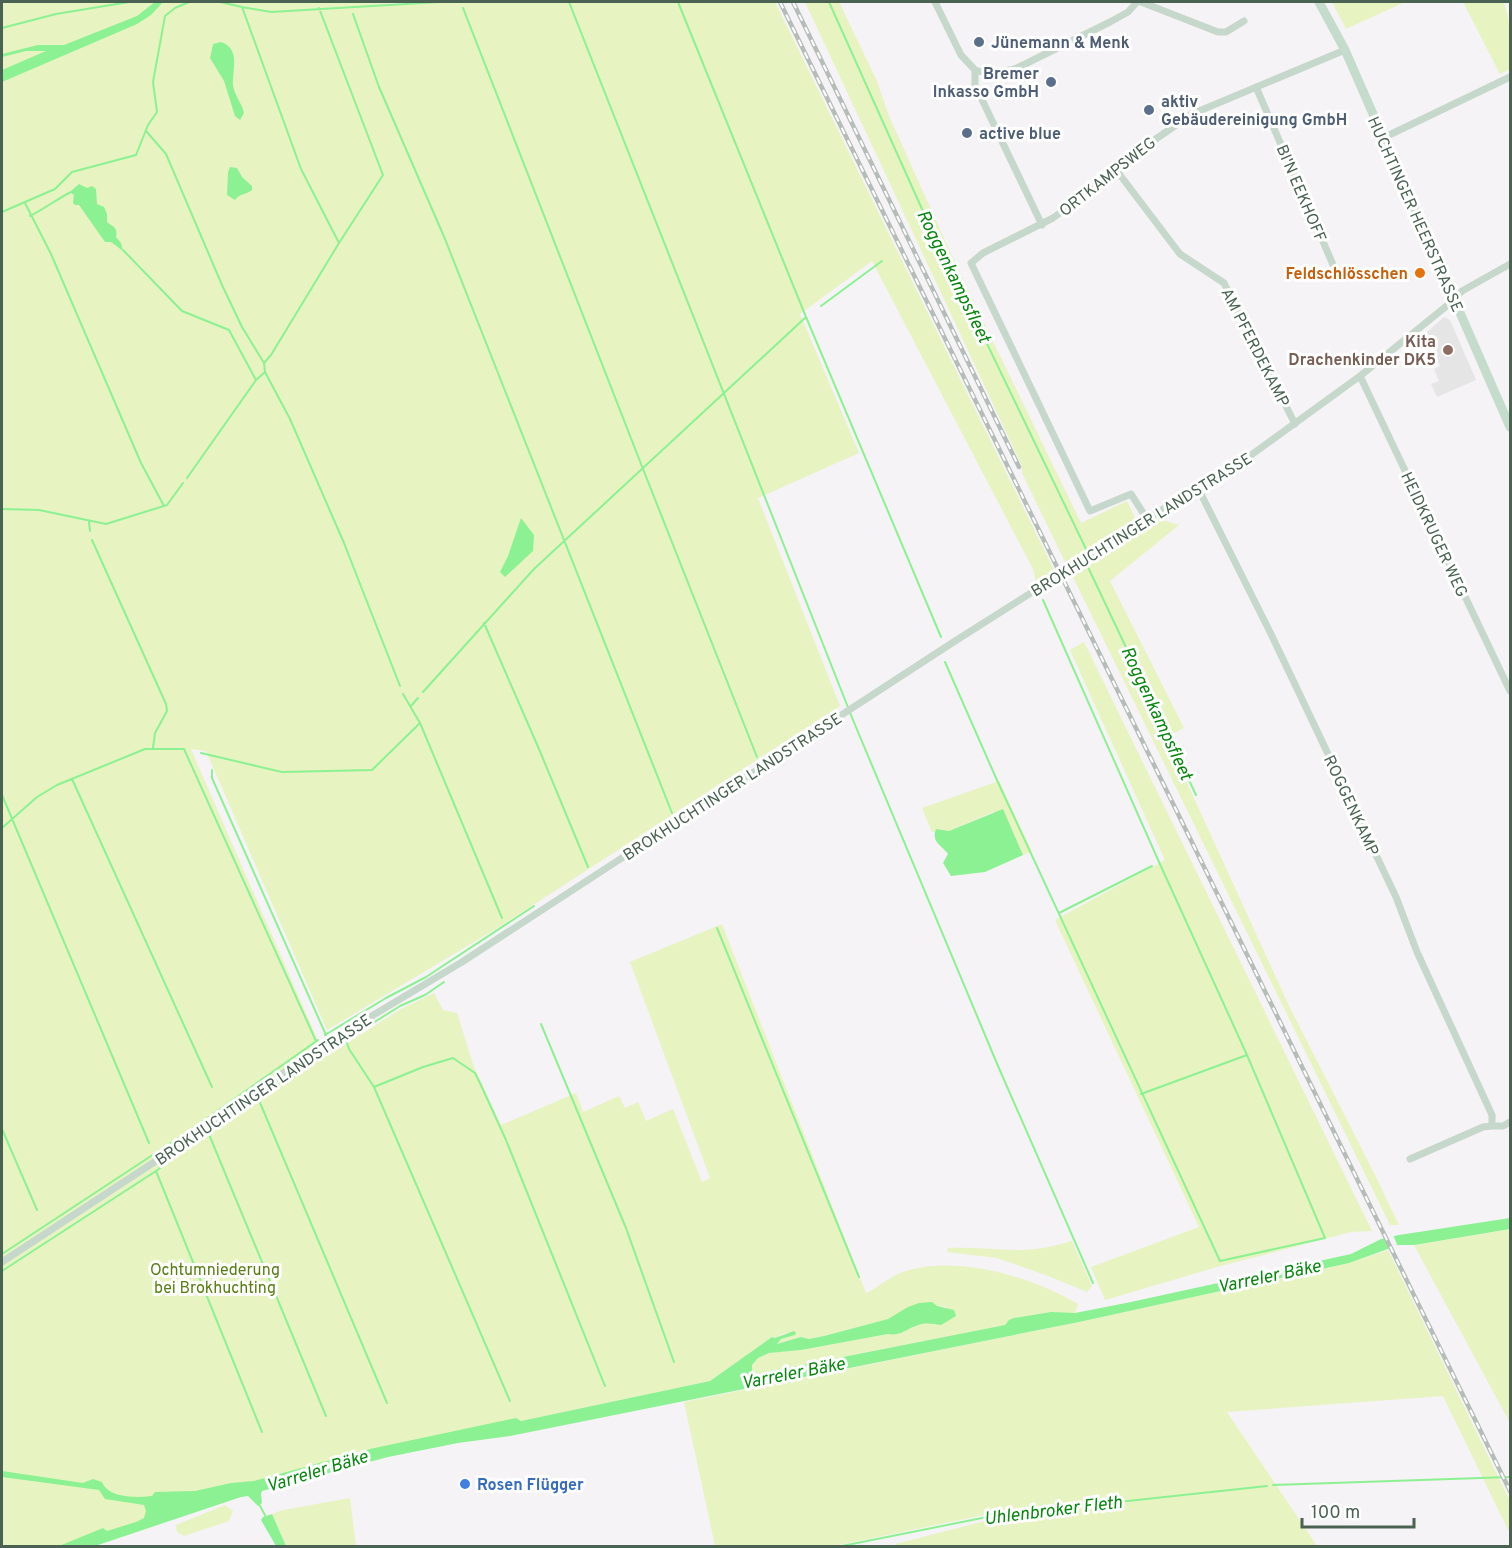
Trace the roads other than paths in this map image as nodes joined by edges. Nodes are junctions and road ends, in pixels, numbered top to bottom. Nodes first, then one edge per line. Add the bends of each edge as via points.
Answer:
1 (935, 2) edge
2 (1139, 2) edge
3 (1319, 2) edge
4 (1244, 21) dead end
5 (1345, 50) junction
6 (975, 70) junction
7 (1510, 77) edge
8 (1256, 87) junction
9 (1383, 138) junction
10 (1117, 171) junction
11 (1042, 225) junction
12 (1510, 264) edge
13 (1334, 267) dead end
14 (1454, 300) junction
15 (1360, 376) junction
16 (1295, 424) junction
17 (1510, 428) edge
18 (1198, 488) junction
19 (1147, 519) junction
20 (1510, 692) edge
21 (1510, 1122) edge
22 (1492, 1126) junction
23 (1410, 1159) dead end
24 (2, 1262) edge

1 - 6 street via 961,55
2 - 4 street via 1218,32 1226,32
2 - 6 street via 1110,22 1015,69 1000,74
3 - 5 main road, HUCHTINGER HEERSTRASSE
5 - 8 street, ORTKAMPSWEG
5 - 9 main road, HUCHTINGER HEERSTRASSE
6 - 11 street via 975,85
7 - 9 street
8 - 10 street, ORTKAMPSWEG via 1184,119
8 - 13 street, BI'N EEKHOFF
9 - 14 main road, HUCHTINGER HEERSTRASSE
10 - 11 street, ORTKAMPSWEG
10 - 16 street, AM PFERDEKAMP via 1180,254 1224,283
11 - 19 street, ORTKAMPSWEG via 970,263 1090,511 1131,494
12 - 14 street, BROKHUCHTINGER LANDSTRASSE via 1462,291
14 - 15 street, BROKHUCHTINGER LANDSTRASSE
14 - 17 main road, HUCHTINGER HEERSTRASSE
15 - 16 street, BROKHUCHTINGER LANDSTRASSE
15 - 20 street, HEIDKRUGER WEG
16 - 18 street, BROKHUCHTINGER LANDSTRASSE
18 - 19 street, BROKHUCHTINGER LANDSTRASSE
18 - 22 street, ROGGENKAMP via 1396,897 1492,1115
19 - 24 street, BROKHUCHTINGER LANDSTRASSE via 462,962 325,1044
21 - 22 street
22 - 23 street

